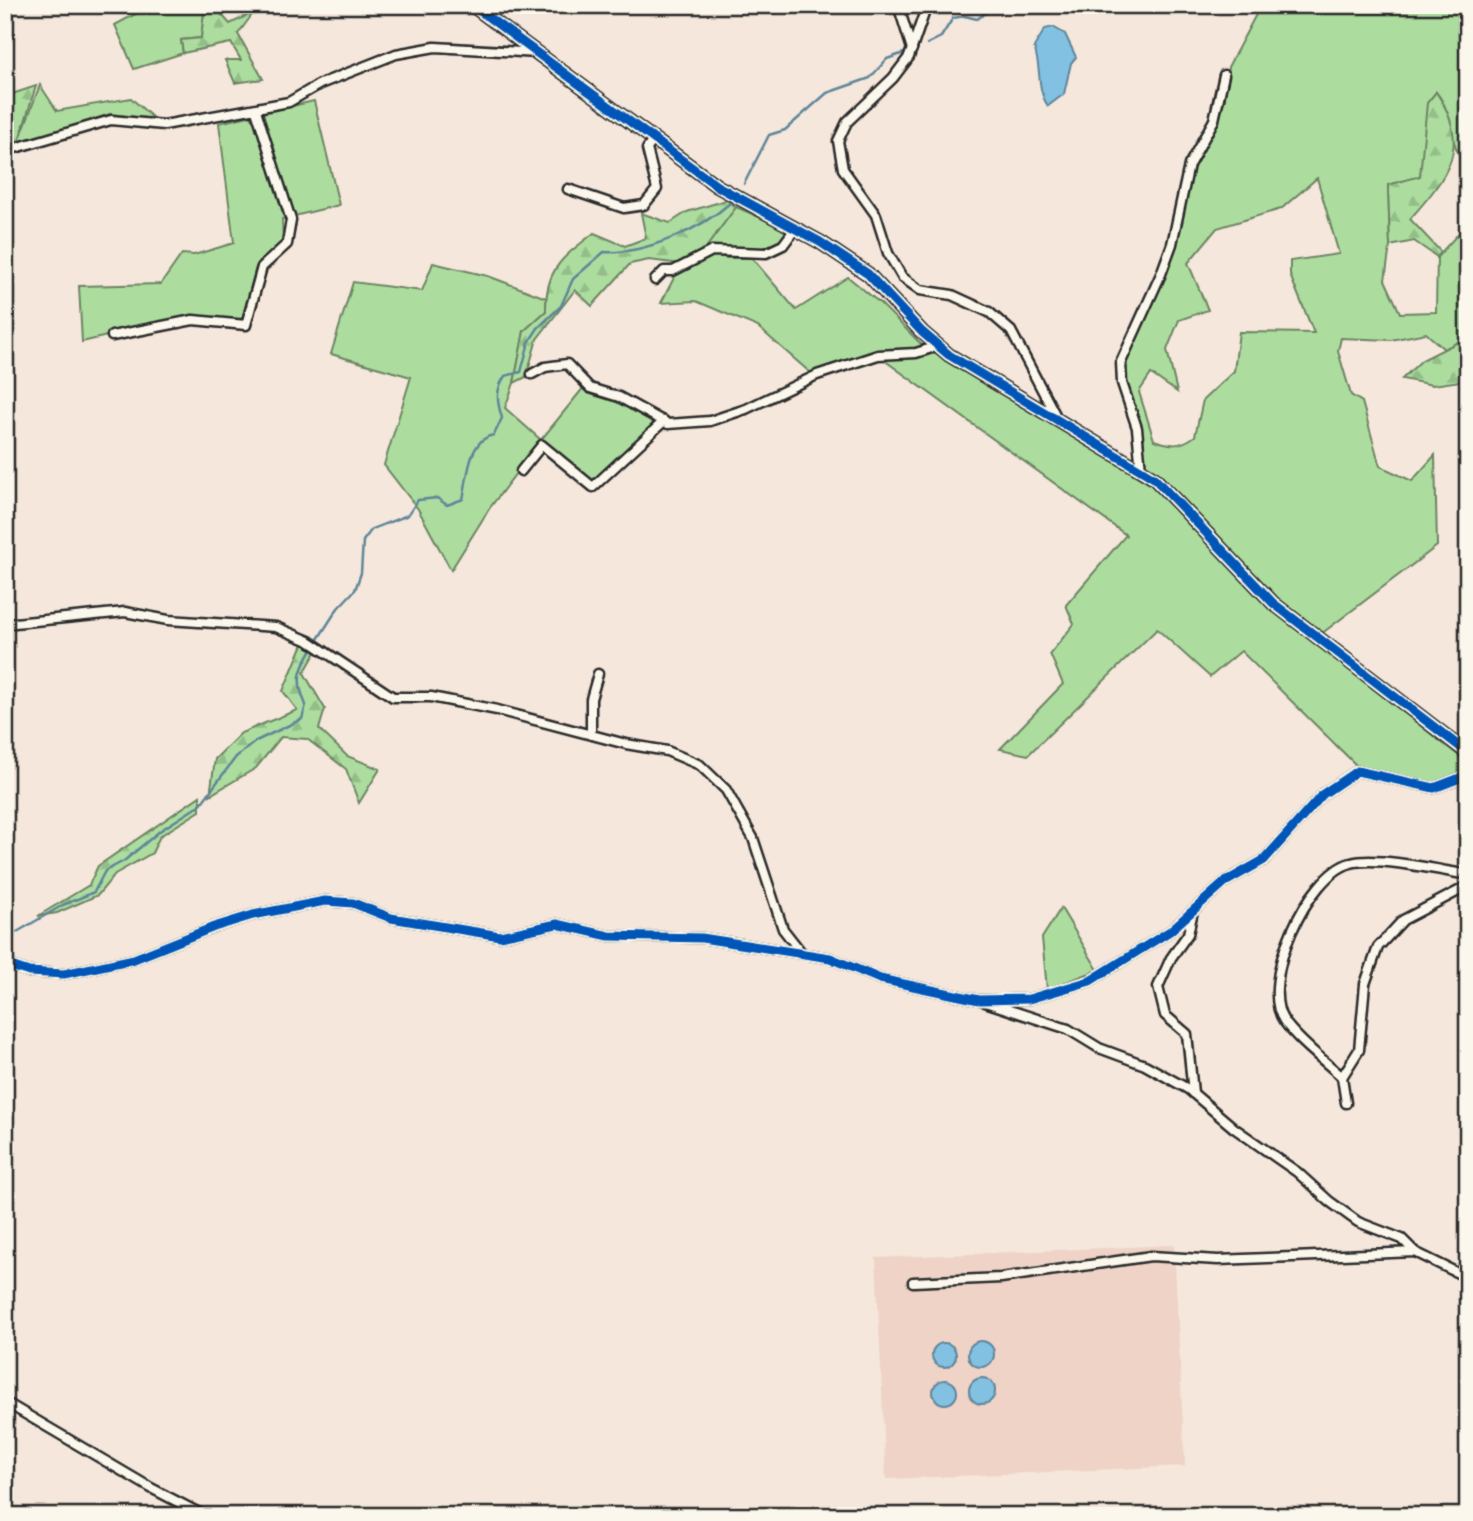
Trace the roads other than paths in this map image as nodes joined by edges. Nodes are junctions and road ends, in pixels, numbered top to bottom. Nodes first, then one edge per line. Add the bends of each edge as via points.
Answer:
1 (472, 5) edge
2 (898, 5) edge
3 (927, 5) edge
4 (912, 49) junction
5 (539, 53) junction
6 (1224, 75) dead end
7 (256, 110) junction
8 (653, 140) junction
9 (5, 151) edge
10 (568, 189) dead end
11 (795, 229) junction
12 (655, 280) dead end
13 (112, 336) dead end
14 (938, 345) junction
15 (532, 374) dead end
16 (664, 421) junction
17 (1060, 422) junction
18 (1141, 470) junction
19 (522, 471) dead end
20 (5, 624) edge
21 (598, 674) dead end
22 (592, 734) junction
23 (1468, 753) edge
24 (1468, 775) edge
25 (1468, 875) edge
26 (1468, 886) edge
27 (1193, 911) junction
28 (801, 952) junction
29 (5, 964) edge
30 (979, 1000) junction
31 (1342, 1077) junction
32 (1193, 1093) junction
33 (1346, 1103) dead end
34 (1415, 1252) junction
35 (1468, 1278) edge
36 (913, 1282) dead end
37 (5, 1402) edge
38 (205, 1516) edge

1 - 5 street
2 - 4 street
3 - 4 street
4 - 17 street via 893,78 847,122 838,141 843,169 876,215 901,277 920,290 952,295 989,313 1011,331
5 - 7 street via 435,47 396,54 320,84 289,102
5 - 8 street
6 - 18 street via 1214,120 1189,165 1172,244 1121,362 1122,383 1138,428
7 - 9 street via 164,125 111,120
7 - 13 street via 291,219 287,244 262,267 246,325 193,320
8 - 10 street via 647,149 657,189 644,205 624,208
8 - 11 street via 717,186
11 - 12 street via 783,245 765,253 712,251 664,271
11 - 14 street via 868,274
14 - 16 street via 916,353 878,355 817,375 710,421
14 - 17 street
15 - 16 street via 566,364 590,388 619,397
16 - 19 street via 593,487 541,445
17 - 18 street
18 - 23 street via 1154,478 1273,603
20 - 22 street via 125,612 168,620 276,627 309,641 393,697 431,697
21 - 22 street via 591,699
22 - 28 street via 667,751 701,765 726,790 752,838 783,929
24 - 27 street via 1434,788 1357,771 1323,794 1264,860 1225,882
25 - 31 street via 1423,865 1350,863 1329,877 1297,916 1274,995 1284,1021
26 - 31 street via 1403,920 1378,947 1365,984 1359,1049
27 - 30 street via 1170,931 1090,981 1029,999
27 - 32 street via 1188,934 1158,987 1165,1015 1187,1034
28 - 29 street via 702,938 608,936 557,924 500,936 391,918 353,904 325,901 253,915 134,959 64,974 29,972
28 - 30 street via 830,958 880,979
30 - 32 street via 1068,1029
31 - 33 street
32 - 34 street via 1349,1215 1402,1239
34 - 35 street
34 - 36 street via 1218,1260 1151,1256 1001,1278
37 - 38 street

